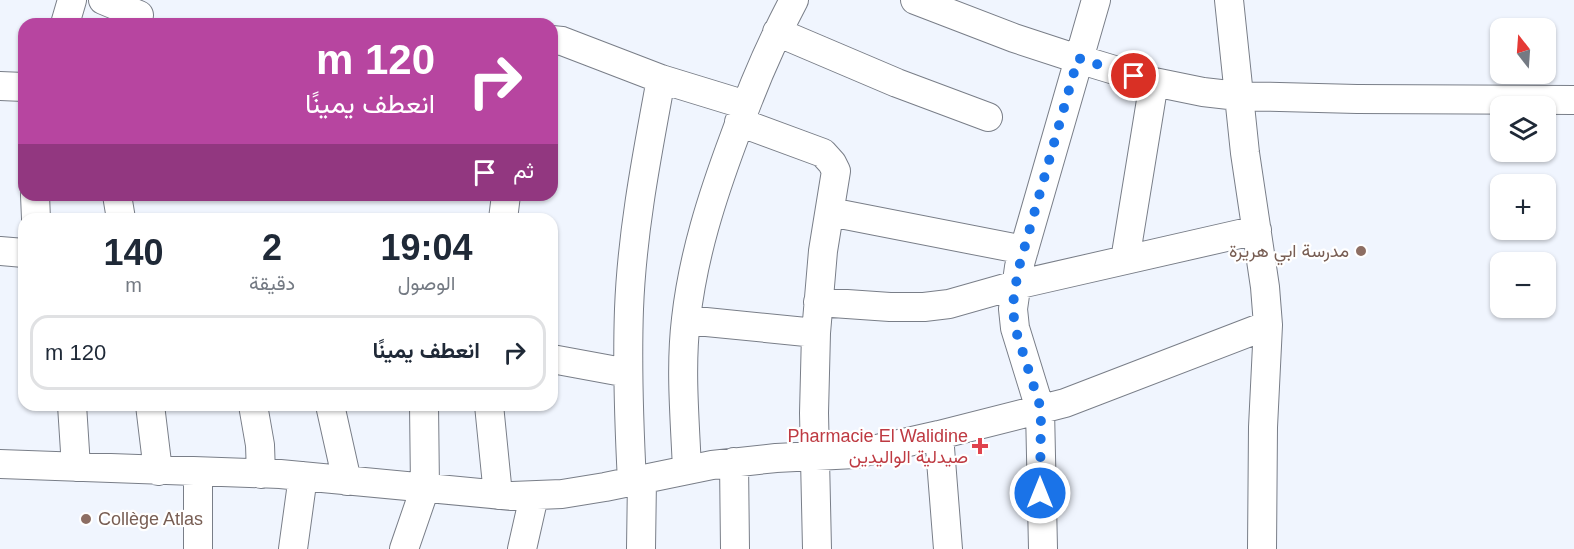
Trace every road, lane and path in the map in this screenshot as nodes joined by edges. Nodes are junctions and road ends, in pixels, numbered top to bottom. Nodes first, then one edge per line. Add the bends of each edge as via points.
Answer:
1 (72, 0) edge
2 (103, 0) edge
3 (794, 0) edge
4 (915, 0) edge
5 (1096, 0) edge
6 (1229, 0) edge
7 (140, 13) edge
8 (67, 18) edge
9 (777, 32) junction
10 (558, 41) edge
11 (1078, 58) junction
12 (661, 79) junction
13 (1154, 82) junction
14 (0, 86) edge
15 (18, 87) edge
16 (1238, 96) junction
17 (1574, 100) edge
18 (743, 113) junction
19 (988, 117) dead end
20 (830, 212) junction
21 (1257, 230) junction
22 (1024, 250) junction
23 (0, 251) edge
24 (18, 252) edge
25 (1125, 260) junction
26 (1016, 285) junction
27 (818, 302) junction
28 (686, 320) junction
29 (1268, 325) junction
30 (816, 333) junction
31 (558, 360) edge
32 (628, 373) junction
33 (1041, 409) junction
34 (72, 411) edge
35 (151, 411) edge
36 (254, 411) edge
37 (331, 411) edge
38 (424, 411) edge
39 (490, 411) edge
40 (939, 435) junction
41 (815, 456) junction
42 (734, 462) junction
43 (0, 464) edge
44 (76, 467) junction
45 (687, 470) junction
46 (158, 471) junction
47 (198, 472) junction
48 (261, 474) junction
49 (303, 476) junction
50 (637, 481) junction
51 (347, 482) junction
52 (424, 488) junction
53 (498, 495) junction
54 (534, 496) junction
55 (198, 549) edge
56 (293, 549) edge
57 (404, 549) edge
58 (522, 549) edge
59 (641, 549) edge
60 (735, 549) edge
61 (817, 549) edge
62 (948, 549) edge
63 (1043, 549) edge
64 (1262, 549) edge

1 - 8 street
2 - 7 street
3 - 9 street
4 - 11 street
5 - 11 street
6 - 16 street
9 - 18 street
9 - 19 street
10 - 12 street
11 - 13 street
11 - 22 street
12 - 18 street
12 - 32 street via 638,212 629,307
13 - 16 street
13 - 25 street
14 - 15 street
16 - 17 street
16 - 21 street
18 - 20 street via 827,157 836,171
18 - 28 street via 701,238
20 - 22 street
20 - 27 street
21 - 25 street
21 - 29 street
22 - 26 street
23 - 24 street
25 - 26 street
26 - 27 street via 924,307
26 - 33 street via 1015,328
27 - 30 street
28 - 30 street
28 - 45 street via 683,368
29 - 33 street via 1110,387
29 - 64 street
30 - 41 street
31 - 32 street
32 - 50 street
33 - 40 street
33 - 63 street
34 - 44 street
35 - 46 street
36 - 48 street
37 - 51 street
38 - 52 street
39 - 53 street
40 - 41 street via 855,454
40 - 62 street
41 - 42 street
41 - 61 street
42 - 45 street
42 - 60 street
43 - 44 street
44 - 46 street
45 - 50 street
46 - 47 street
47 - 48 street
47 - 55 street
48 - 49 street
49 - 51 street
49 - 56 street
50 - 54 street
50 - 59 street
51 - 52 street
52 - 53 street
52 - 57 street
53 - 54 street
54 - 58 street

